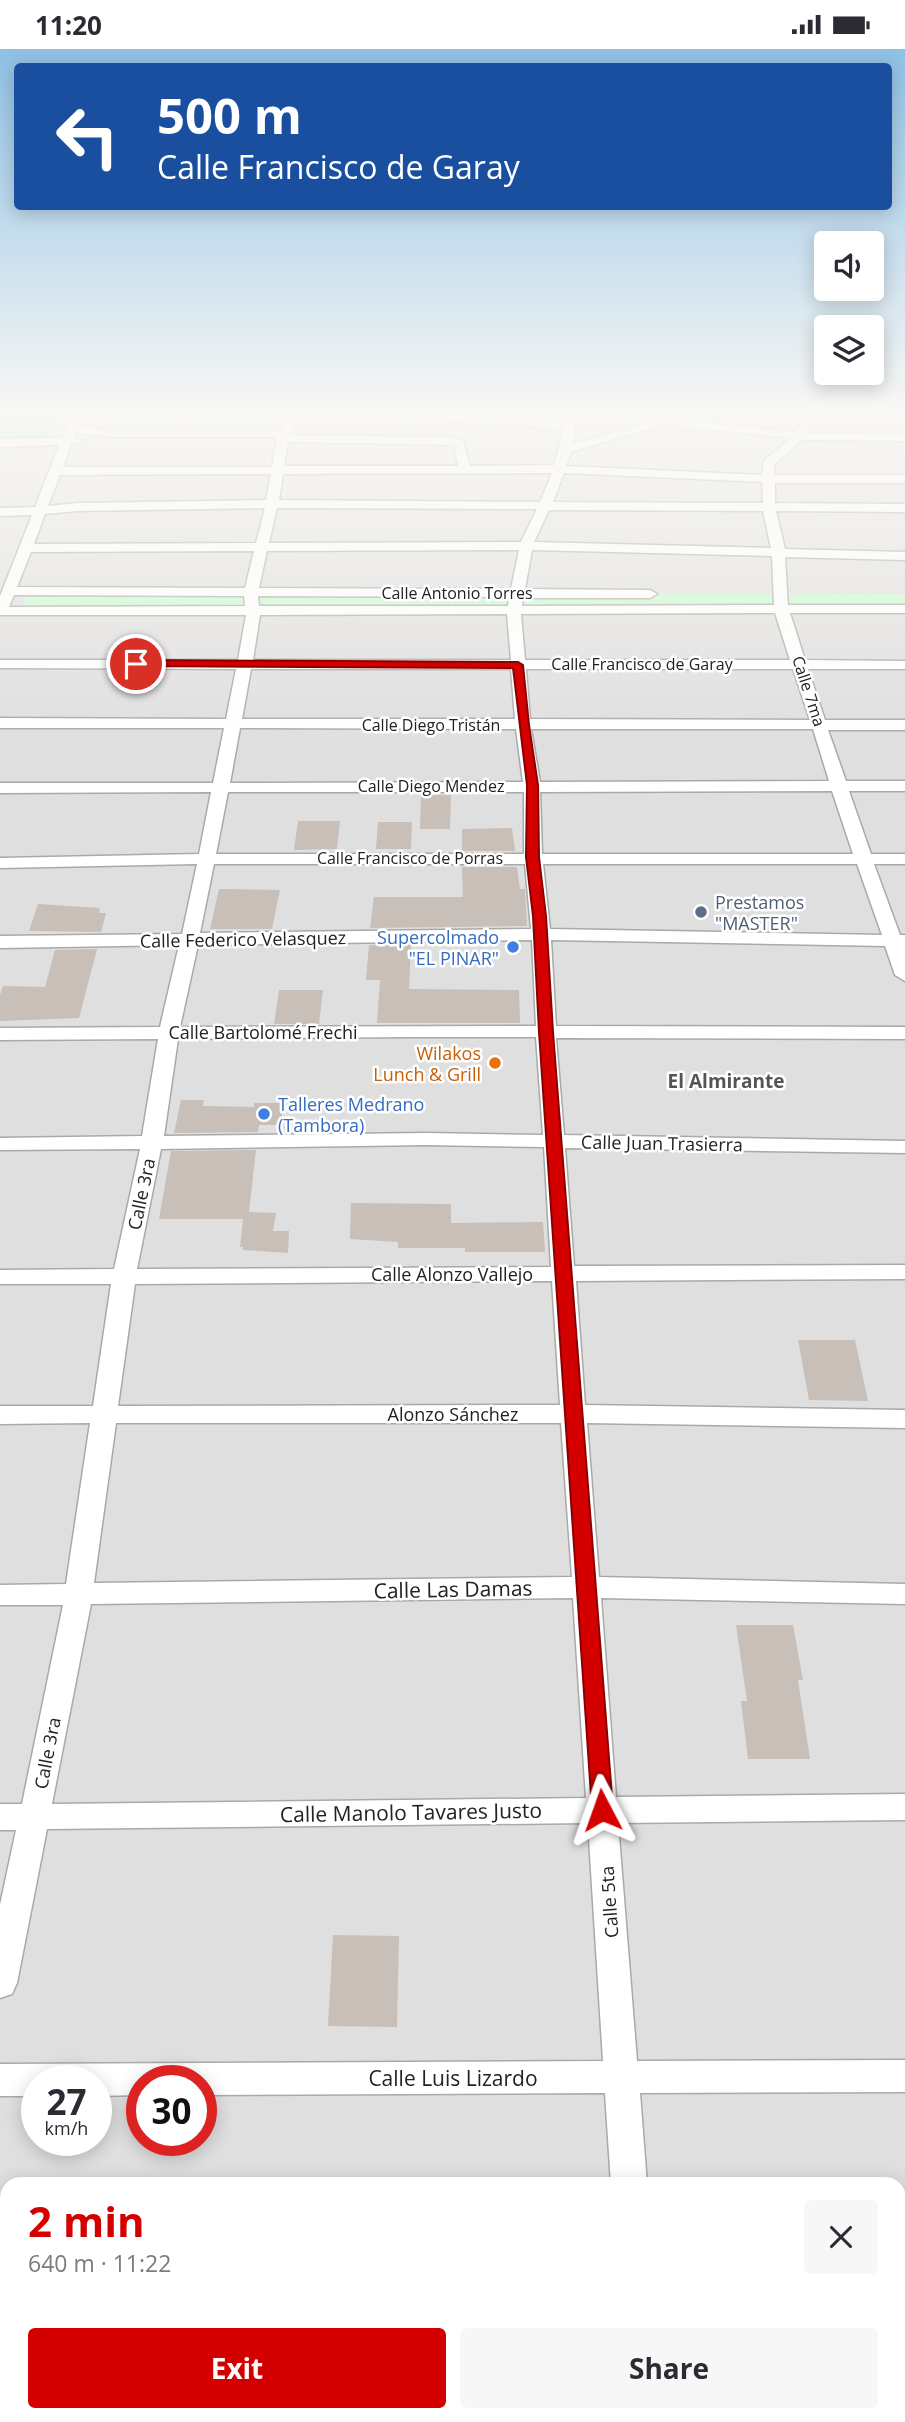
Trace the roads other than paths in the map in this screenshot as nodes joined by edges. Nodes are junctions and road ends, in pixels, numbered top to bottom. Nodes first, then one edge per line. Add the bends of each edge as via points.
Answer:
1 (36, 525) edge
2 (267, 525) edge
3 (536, 525) edge
4 (773, 525) edge
5 (526, 546) junction
6 (262, 547) junction
7 (27, 548) junction
8 (778, 552) junction
9 (905, 556) edge
10 (9, 591) junction
11 (659, 594) dead end
12 (864, 594) dead end
13 (905, 594) edge
14 (781, 598) junction
15 (252, 602) junction
16 (515, 602) junction
17 (905, 609) edge
18 (1, 612) edge
19 (245, 663) junction
20 (0, 664) edge
21 (800, 664) junction
22 (518, 665) junction
23 (905, 665) edge
24 (0, 723) edge
25 (234, 725) junction
26 (523, 725) junction
27 (820, 725) junction
28 (905, 725) edge
29 (533, 785) junction
30 (839, 785) junction
31 (905, 786) edge
32 (221, 787) junction
33 (0, 788) edge
34 (533, 857) junction
35 (863, 858) junction
36 (207, 859) junction
37 (905, 859) edge
38 (0, 863) edge
39 (541, 934) junction
40 (190, 940) junction
41 (898, 941) edge
42 (0, 942) edge
43 (905, 975) edge
44 (546, 1032) junction
45 (169, 1033) junction
46 (905, 1033) edge
47 (0, 1034) edge
48 (554, 1141) junction
49 (152, 1142) junction
50 (0, 1144) edge
51 (905, 1147) edge
52 (905, 1272) edge
53 (563, 1273) junction
54 (124, 1276) junction
55 (0, 1277) edge
56 (573, 1414) junction
57 (0, 1415) edge
58 (102, 1415) junction
59 (905, 1419) edge
60 (586, 1587) junction
61 (78, 1594) junction
62 (905, 1594) edge
63 (0, 1595) edge
64 (905, 1807) edge
65 (602, 1810) junction
66 (35, 1816) junction
67 (0, 1817) edge
68 (0, 1983) edge
69 (905, 2076) edge
70 (622, 2078) junction
71 (0, 2080) edge
72 (629, 2177) edge

1 - 7 street
2 - 6 street, Calle 3ra
3 - 5 street, Calle 5ta
4 - 8 street, Calle 7ma
5 - 6 street
5 - 8 street
5 - 16 street, Calle 5ta
6 - 7 street
6 - 15 street, Calle 3ra
7 - 10 street
8 - 9 street
8 - 14 street, Calle 7ma
10 - 15 street
10 - 18 street
11 - 16 street, Calle Antonio Torres
12 - 13 street
14 - 16 street
14 - 17 street
14 - 21 street, Calle 7ma
15 - 16 street
15 - 18 street
15 - 19 street, Calle 3ra
16 - 22 street, Calle 5ta
19 - 20 street, Calle Francisco de Garay
19 - 22 street, Calle Francisco de Garay
19 - 25 street, Calle 3ra
21 - 22 street, Calle Francisco de Garay
21 - 23 street, Calle Francisco de Garay
21 - 27 street, Calle 7ma
22 - 26 street, Calle 5ta
24 - 25 street, Calle Diego Tristán
25 - 26 street, Calle Diego Tristán
25 - 32 street, Calle 3ra
26 - 27 street, Calle Diego Tristán
26 - 29 street, Calle 5ta
27 - 28 street, Calle Diego Tristán
27 - 30 street, Calle 7ma
29 - 30 street, Calle Diego Mendez
29 - 32 street, Calle Diego Mendez
29 - 34 street, Calle 5ta
30 - 31 street, Calle Diego Mendez
30 - 35 street, Calle 7ma
32 - 33 street, Calle Diego Mendez
32 - 36 street, Calle 3ra
34 - 35 street, Calle Francisco de Porras
34 - 36 street, Calle Francisco de Porras
34 - 39 street, Calle 5ta
35 - 37 street, Calle Francisco de Porras
35 - 41 street, Calle 7ma
36 - 38 street, Calle Francisco de Porras
36 - 40 street, Calle 3ra
39 - 40 street, Calle Federico Velasquez
39 - 41 street, Calle Federico Velasquez
39 - 44 street, Calle 5ta
40 - 42 street, Calle Federico Velasquez
40 - 45 street, Calle 3ra
41 - 43 street, Calle 7ma
44 - 45 street, Calle Bartolomé Frechi
44 - 46 street, Calle Bartolomé Frechi
44 - 48 street, Calle 5ta
45 - 47 street, Calle Bartolomé Frechi
45 - 49 street, Calle 3ra
48 - 49 street, Calle Juan Trasierra
48 - 51 street, Calle Juan Trasierra
48 - 53 street, Calle 5ta
49 - 50 street, Calle Juan Trasierra
49 - 54 street, Calle 3ra
52 - 53 street, Calle Alonzo Vallejo
53 - 54 street, Calle Alonzo Vallejo
53 - 56 street, Calle 5ta
54 - 55 street, Calle Alonzo Vallejo
54 - 58 street, Calle 3ra
56 - 58 street, Alonzo Sánchez
56 - 59 street, Alonzo Sánchez
56 - 60 street, Calle 5ta
57 - 58 street, Alonzo Sánchez
58 - 61 street, Calle 3ra
60 - 61 street, Calle Las Damas
60 - 62 street, Calle Las Damas
60 - 65 street, Calle 5ta
61 - 63 street, Calle Las Damas
61 - 66 street, Calle 3ra
64 - 65 street, Calle Manolo Tavares Justo
65 - 66 street, Calle Manolo Tavares Justo
65 - 70 street, Calle 5ta
66 - 67 street, Calle Manolo Tavares Justo
66 - 68 street, Calle 3ra
69 - 70 street, Calle Luis Lizardo
70 - 71 street, Calle Luis Lizardo
70 - 72 street, Calle 5ta

